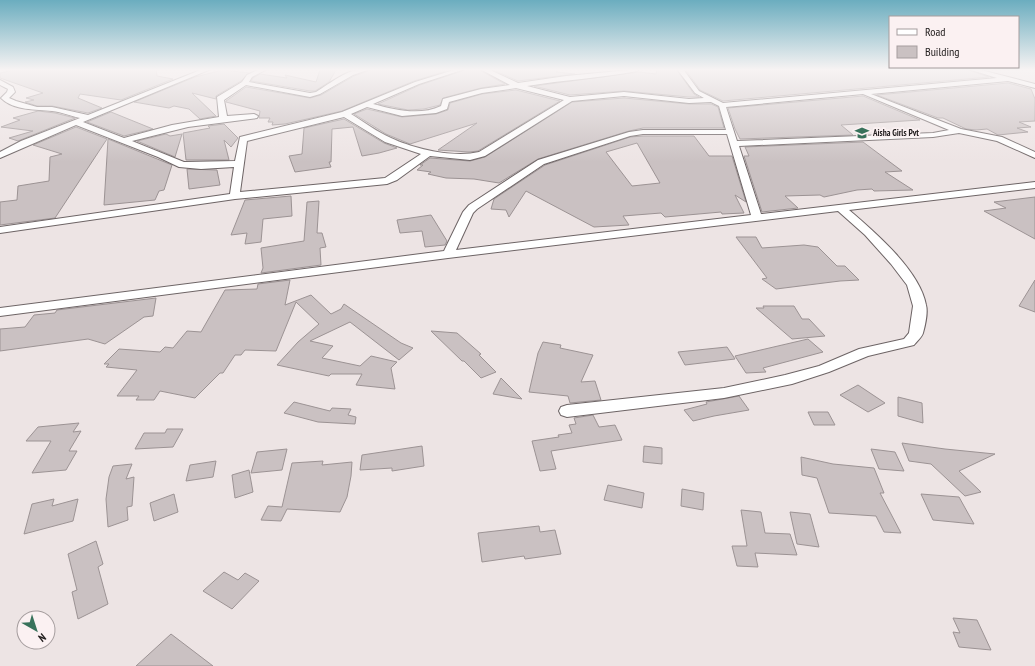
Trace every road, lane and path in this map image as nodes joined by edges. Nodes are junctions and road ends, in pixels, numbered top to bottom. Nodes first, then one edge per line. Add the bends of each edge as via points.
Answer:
1 (8, 100) edge
2 (130, 100) edge
3 (220, 100) edge
4 (378, 100) edge
5 (449, 100) edge
6 (568, 100) edge
7 (680, 100) edge
8 (711, 100) edge
9 (713, 100) edge
10 (780, 100) edge
11 (882, 100) edge
12 (367, 105) junction
13 (722, 105) junction
14 (345, 114) junction
15 (254, 116) dead end
16 (88, 117) junction
17 (223, 117) junction
18 (76, 122) junction
19 (959, 131) junction
20 (730, 132) junction
21 (125, 140) junction
22 (24, 143) junction
23 (0, 144) edge
24 (733, 144) junction
25 (428, 152) junction
26 (0, 155) edge
27 (1035, 155) edge
28 (239, 164) junction
29 (1035, 185) edge
30 (235, 196) junction
31 (841, 208) junction
32 (757, 218) junction
33 (0, 230) edge
34 (448, 254) junction
35 (0, 312) edge
36 (566, 411) dead end

1 - 16 street via 37,109 52,109
2 - 16 street
3 - 17 street
4 - 12 street
5 - 12 street via 444,107 436,111 402,114
6 - 25 street via 482,154 463,156
7 - 8 street
9 - 13 street
10 - 13 street
11 - 19 street
12 - 14 street
13 - 20 street
14 - 25 street via 388,140
14 - 28 street via 243,139
15 - 17 street
16 - 18 street
17 - 21 street
18 - 21 street
18 - 22 street
19 - 24 street via 933,135
19 - 27 street via 999,139
20 - 24 street
20 - 34 street via 636,133 549,158 473,207 468,212
21 - 28 street via 182,165
22 - 23 street
22 - 26 street
24 - 32 street
25 - 30 street via 387,181
28 - 30 street
29 - 31 street
30 - 33 street
31 - 32 street
31 - 36 street via 879,244 913,285 920,306 916,333 909,342 864,352 824,369 787,380 724,393
32 - 34 street
34 - 35 street

